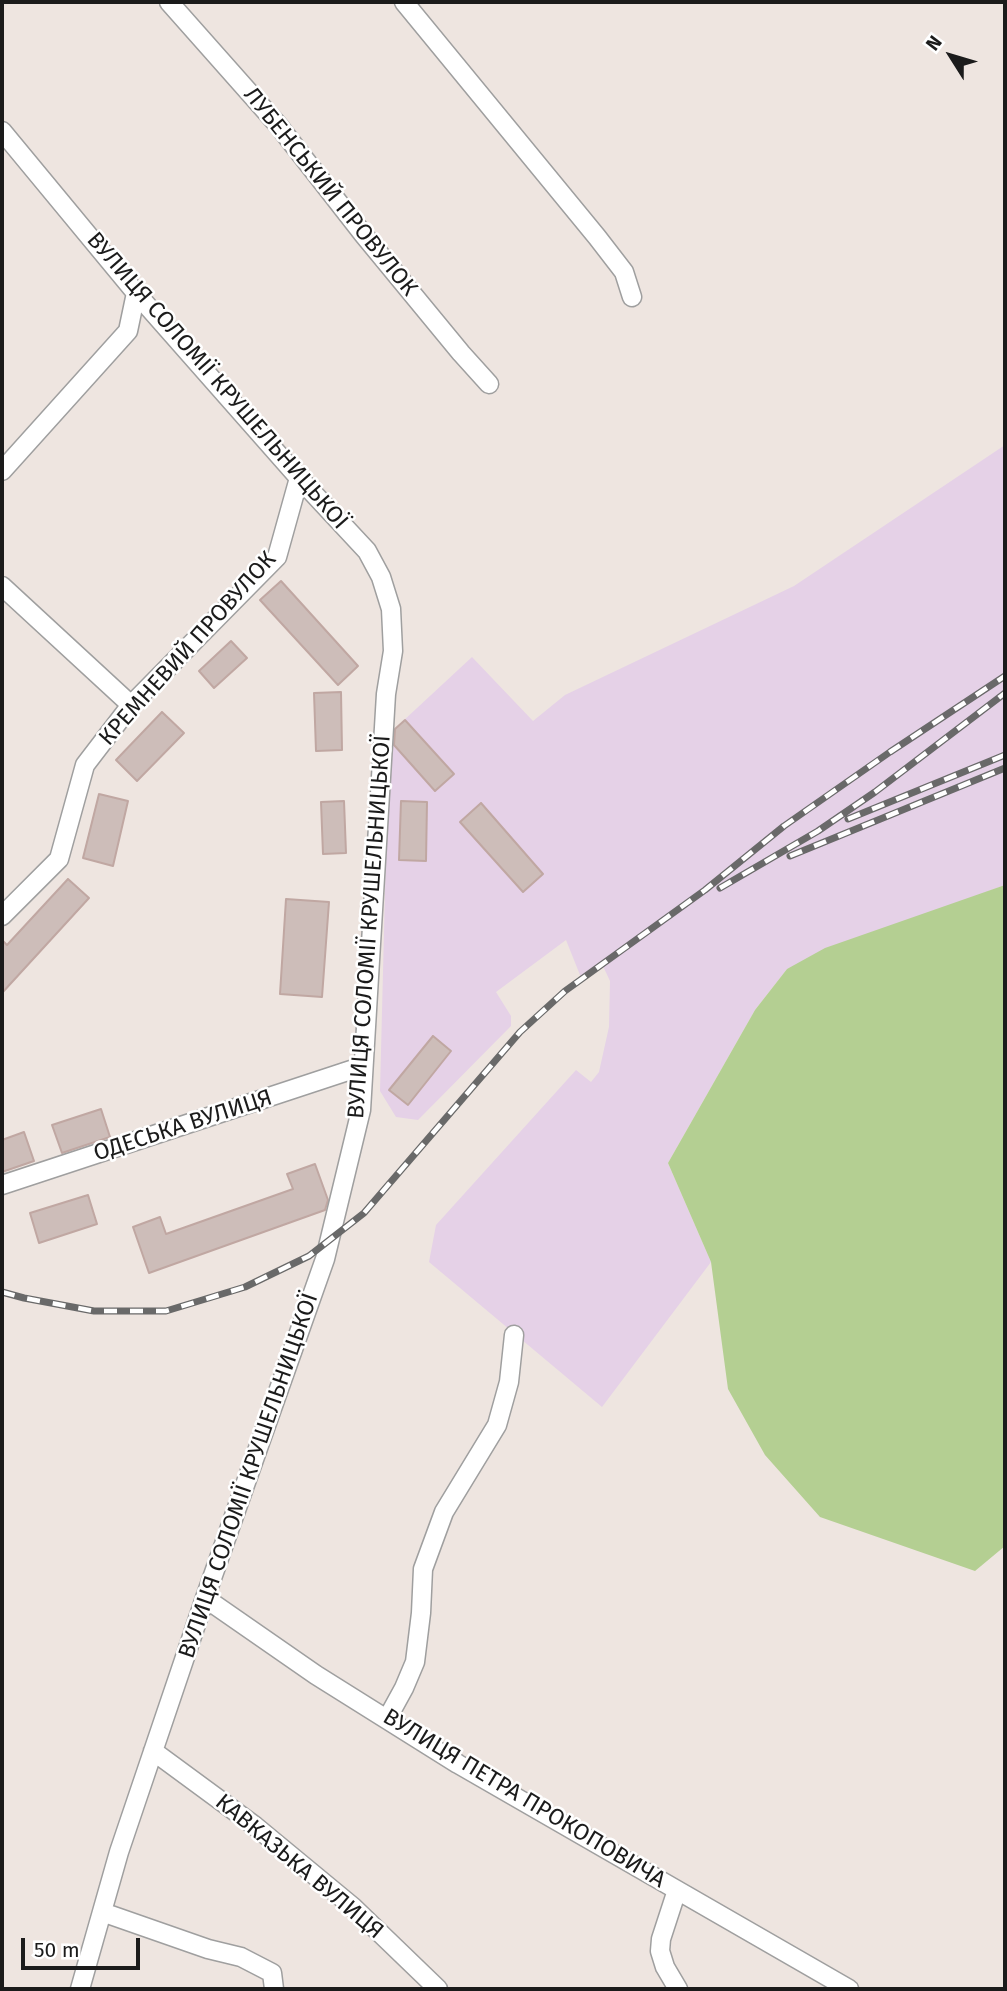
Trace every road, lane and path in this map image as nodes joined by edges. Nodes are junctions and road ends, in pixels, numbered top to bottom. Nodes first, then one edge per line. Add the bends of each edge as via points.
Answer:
1 (169, 2) edge
2 (404, 2) edge
3 (2, 131) edge
4 (136, 293) junction
5 (632, 297) dead end
6 (489, 384) dead end
7 (2, 471) edge
8 (299, 478) junction
9 (2, 586) edge
10 (131, 705) junction
11 (2, 916) edge
12 (363, 1066) junction
13 (2, 1185) edge
14 (514, 1335) dead end
15 (205, 1598) junction
16 (387, 1719) junction
17 (153, 1751) junction
18 (677, 1890) junction
19 (102, 1912) junction
20 (80, 1989) edge
21 (274, 1989) edge
22 (438, 1989) edge
23 (678, 1989) edge
24 (849, 1989) edge

1 - 6 street, ЛУБЕНСЬКИЙ ПРОВУЛОК via 278,125
2 - 5 street via 597,237 624,272
3 - 4 street, ВУЛИЦЯ СОЛОМІЇ КРУШЕЛЬНИЦЬКОЇ
4 - 7 street via 128,331
4 - 8 street, ВУЛИЦЯ СОЛОМІЇ КРУШЕЛЬНИЦЬКОЇ
8 - 10 street, КРЕМНЕВИЙ ПРОВУЛОК via 278,558
8 - 12 street, ВУЛИЦЯ СОЛОМІЇ КРУШЕЛЬНИЦЬКОЇ via 366,551 391,609 393,651 386,694
9 - 10 street
10 - 11 street, КРЕМНЕВИЙ ПРОВУЛОК via 85,765 60,859
12 - 13 street, ОДЕСЬКА ВУЛИЦЯ
12 - 15 street, ВУЛИЦЯ СОЛОМІЇ КРУШЕЛЬНИЦЬКОЇ via 361,1110 325,1259
14 - 16 street via 509,1381 497,1424 444,1512 423,1569 415,1662
15 - 16 street, ВУЛИЦЯ ПЕТРА ПРОКОПОВИЧА
15 - 17 street, ВУЛИЦЯ СОЛОМІЇ КРУШЕЛЬНИЦЬКОЇ
16 - 18 street, ВУЛИЦЯ ПЕТРА ПРОКОПОВИЧА
17 - 19 street, ВУЛИЦЯ СОЛОМІЇ КРУШЕЛЬНИЦЬКОЇ
17 - 22 street, КАВКАЗЬКА ВУЛИЦЯ via 255,1826 343,1899
18 - 23 street via 660,1951
18 - 24 street, ВУЛИЦЯ ПЕТРА ПРОКОПОВИЧА
19 - 20 street, ВУЛИЦЯ СОЛОМІЇ КРУШЕЛЬНИЦЬКОЇ
19 - 21 street via 208,1950 241,1957 272,1973

